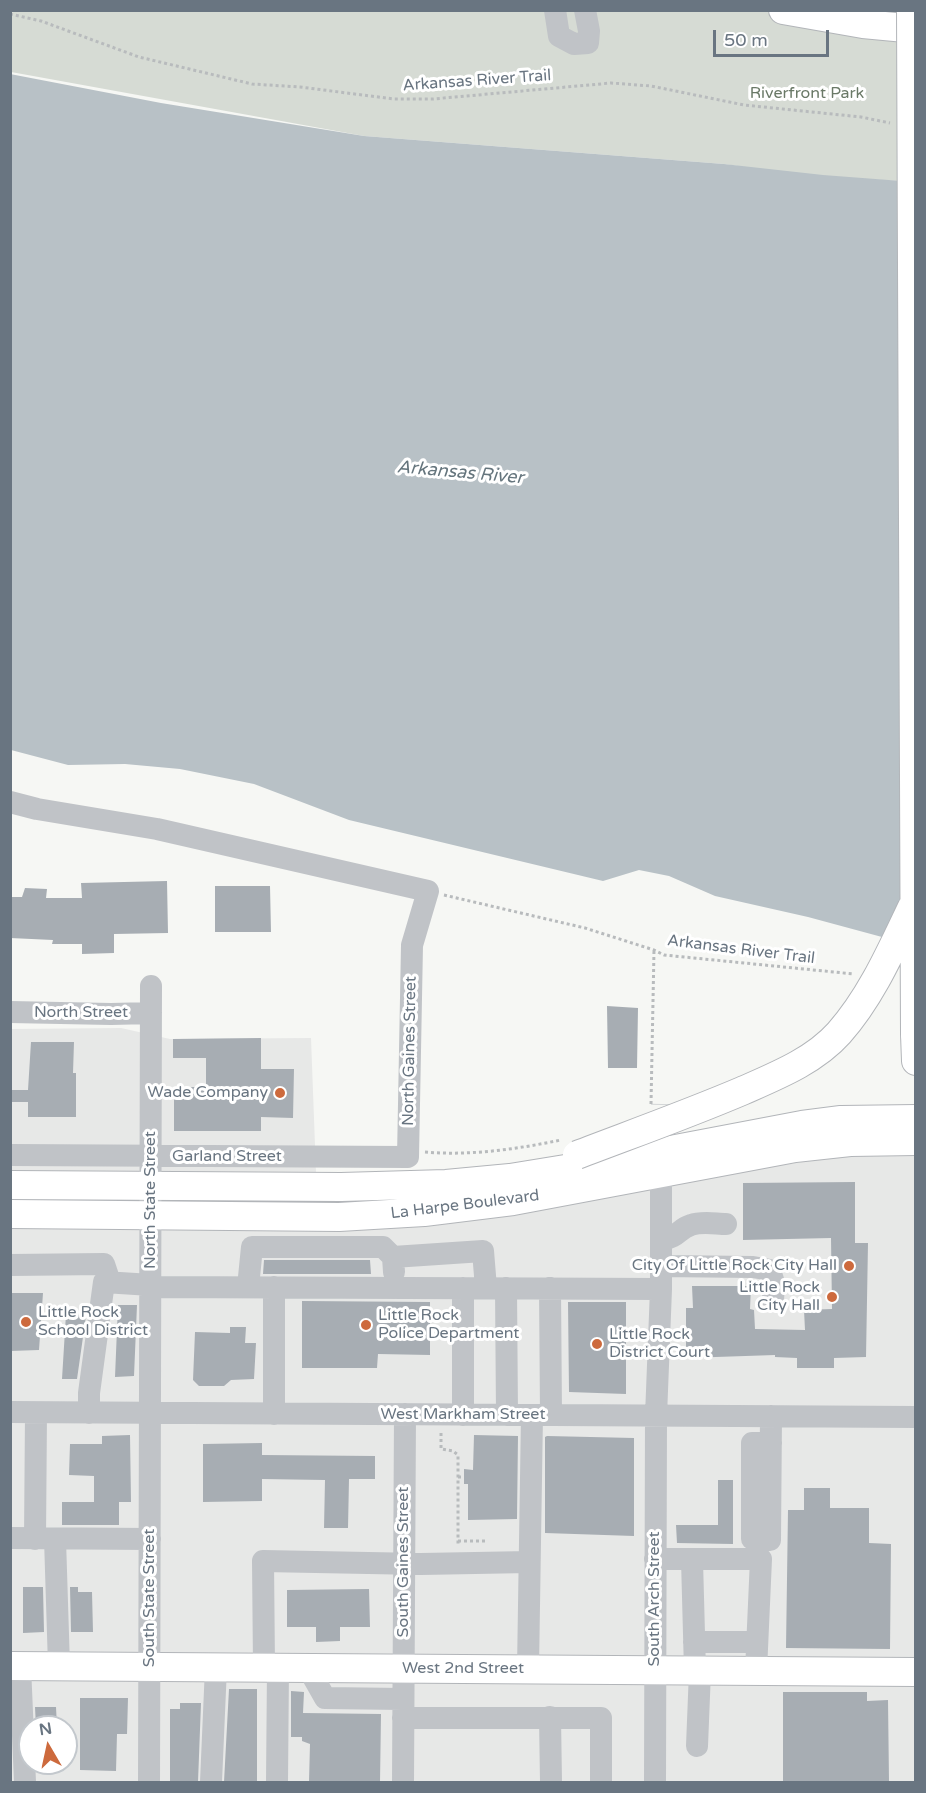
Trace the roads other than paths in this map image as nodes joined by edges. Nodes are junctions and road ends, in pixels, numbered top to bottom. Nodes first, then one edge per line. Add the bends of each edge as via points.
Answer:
1 (555, 10) edge
2 (585, 10) edge
3 (783, 10) edge
4 (911, 10) edge
5 (915, 28) edge
6 (10, 802) edge
7 (915, 900) edge
8 (151, 986) dead end
9 (10, 1012) edge
10 (151, 1013) junction
11 (915, 1060) edge
12 (915, 1119) edge
13 (915, 1141) edge
14 (408, 1153) joint
15 (10, 1155) edge
16 (150, 1157) junction
17 (10, 1185) edge
18 (150, 1186) junction
19 (341, 1187) junction
20 (661, 1188) dead end
21 (10, 1215) edge
22 (151, 1216) junction
23 (726, 1224) dead end
24 (661, 1240) junction
25 (393, 1257) junction
26 (10, 1265) edge
27 (661, 1266) junction
28 (110, 1282) junction
29 (151, 1286) junction
30 (248, 1287) junction
31 (274, 1287) junction
32 (395, 1288) junction
33 (463, 1288) junction
34 (496, 1288) junction
35 (550, 1288) junction
36 (661, 1289) junction
37 (773, 1300) dead end
38 (10, 1412) edge
39 (36, 1413) junction
40 (89, 1413) junction
41 (151, 1413) junction
42 (274, 1414) junction
43 (405, 1414) junction
44 (463, 1415) junction
45 (507, 1415) junction
46 (542, 1415) junction
47 (656, 1416) junction
48 (771, 1416) junction
49 (915, 1417) edge
50 (10, 1539) edge
51 (45, 1539) junction
52 (150, 1539) junction
53 (766, 1550) junction
54 (656, 1559) junction
55 (692, 1560) junction
56 (529, 1562) junction
57 (404, 1563) junction
58 (694, 1642) junction
59 (757, 1642) junction
60 (15, 1666) edge
61 (59, 1666) junction
62 (150, 1667) junction
63 (216, 1667) junction
64 (271, 1667) junction
65 (308, 1668) junction
66 (404, 1668) junction
67 (528, 1669) junction
68 (655, 1670) junction
69 (698, 1671) junction
70 (756, 1671) junction
71 (915, 1672) edge
72 (403, 1708) junction
73 (550, 1717) junction
74 (697, 1746) dead end
75 (20, 1779) edge
76 (149, 1782) edge
77 (211, 1782) edge
78 (277, 1782) edge
79 (403, 1782) edge
80 (550, 1782) edge
81 (601, 1782) edge
82 (655, 1782) edge

1 - 2 street via 559,36 574,44 588,43
3 - 5 main road via 863,24
4 - 7 main road, bridge
6 - 14 street, North Gaines Street via 157,828 428,891 412,945
7 - 11 main road, bridge
7 - 19 main road, bridge via 861,1006 838,1035 811,1057 779,1075 708,1106 571,1147 554,1160
8 - 10 street, North State Street
9 - 10 street, North Street
10 - 16 street, North State Street
12 - 19 main road, La Harpe Boulevard via 802,1125 510,1178
13 - 22 main road, La Harpe Boulevard via 795,1148 513,1201 424,1212 339,1217
14 - 16 street, Garland Street
15 - 16 street, Garland Street
16 - 18 street, North State Street
17 - 18 main road, La Harpe Boulevard
18 - 19 main road, La Harpe Boulevard
18 - 22 street, North State Street
20 - 24 street, South Arch Street
21 - 22 main road, La Harpe Boulevard
22 - 29 street, North State Street
23 - 24 street via 688,1225 672,1238
24 - 27 street, South Arch Street
25 - 30 street via 383,1246 252,1247
25 - 32 street
25 - 34 street via 483,1251
26 - 28 street via 104,1264
27 - 36 street, South Arch Street
27 - 37 street via 770,1270
28 - 29 street
28 - 40 street via 104,1282 101,1298
29 - 30 street
29 - 41 street, North State Street
30 - 31 street
31 - 32 street
31 - 42 street
32 - 33 street
33 - 34 street
33 - 44 street
34 - 35 street
34 - 45 street
35 - 36 street
35 - 46 street
36 - 47 street, South Arch Street
38 - 39 street, West Markham Street
39 - 40 street, West Markham Street
39 - 51 street
40 - 41 street, West Markham Street
41 - 42 street, West Markham Street
41 - 52 street, South State Street
42 - 43 street, West Markham Street
43 - 44 street, West Markham Street
43 - 57 street, South Gaines Street
44 - 45 street, West Markham Street
45 - 46 street, West Markham Street
46 - 47 street, West Markham Street
46 - 56 street
47 - 48 street, West Markham Street
47 - 54 street, South Arch Street
48 - 49 street, West Markham Street
48 - 53 street
50 - 51 street
51 - 52 street
51 - 61 street
52 - 62 street, South State Street
53 - 55 street
53 - 59 street
54 - 55 street
54 - 68 street, South Arch Street
55 - 58 street
56 - 57 street
56 - 67 street
57 - 64 street via 264,1562
57 - 66 street, South Gaines Street
58 - 59 street
58 - 69 street
59 - 70 street
60 - 61 main road, West 2nd Street
60 - 75 street
61 - 62 main road, West 2nd Street
62 - 63 main road, West 2nd Street
62 - 76 street, South State Street
63 - 64 main road, West 2nd Street
63 - 77 street
64 - 65 main road, West 2nd Street
64 - 78 street
65 - 66 main road, West 2nd Street
65 - 72 street via 325,1698
66 - 67 main road, West 2nd Street
66 - 72 street, South Gaines Street
67 - 68 main road, West 2nd Street
68 - 69 main road, West 2nd Street
68 - 82 street, South Arch Street
69 - 70 main road, West 2nd Street
69 - 74 street
70 - 71 main road, West 2nd Street
72 - 73 street
72 - 79 street, South Gaines Street
73 - 80 street
73 - 81 street via 601,1718

